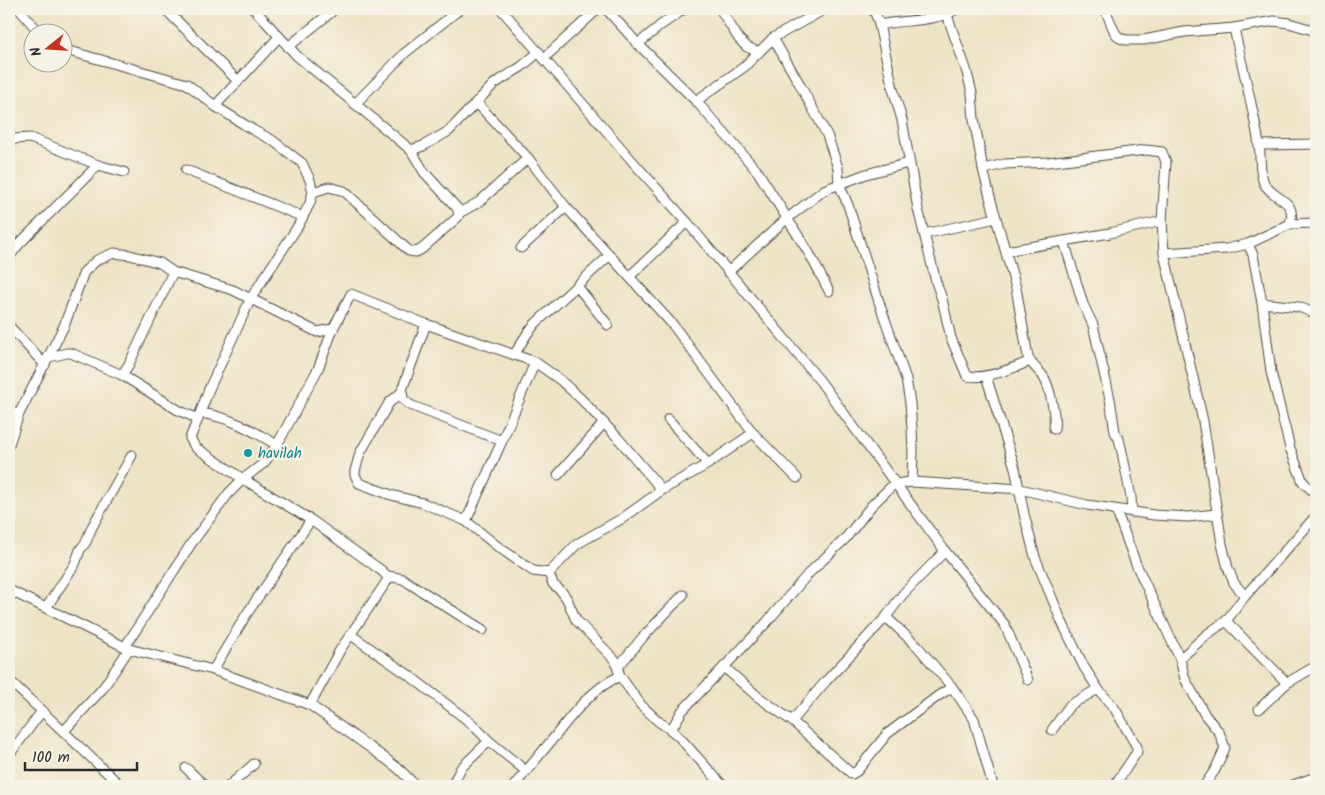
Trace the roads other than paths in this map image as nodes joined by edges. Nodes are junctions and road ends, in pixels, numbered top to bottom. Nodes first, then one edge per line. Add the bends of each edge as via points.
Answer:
1 (19, 9) edge
2 (165, 9) edge
3 (254, 9) edge
4 (335, 9) edge
5 (460, 9) edge
6 (501, 9) edge
7 (598, 9) edge
8 (605, 9) edge
9 (684, 9) edge
10 (720, 9) edge
11 (824, 9) edge
12 (873, 9) edge
13 (957, 9) edge
14 (1105, 9) edge
15 (947, 14) junction
16 (30, 22) edge
17 (879, 25) junction
18 (1234, 28) junction
19 (1316, 31) edge
20 (279, 37) junction
21 (773, 38) junction
22 (638, 44) junction
23 (288, 47) junction
24 (72, 52) edge
25 (759, 52) junction
26 (541, 55) junction
27 (237, 80) junction
28 (696, 101) junction
29 (476, 102) junction
30 (355, 104) junction
31 (215, 106) junction
32 (9, 143) edge
33 (1316, 144) edge
34 (1259, 145) junction
35 (411, 150) junction
36 (528, 158) junction
37 (910, 163) junction
38 (98, 165) junction
39 (983, 169) junction
40 (186, 170) dead end
41 (124, 172) dead end
42 (839, 184) junction
43 (313, 192) junction
44 (566, 207) junction
45 (459, 213) junction
46 (303, 218) junction
47 (996, 218) junction
48 (787, 219) junction
49 (1162, 221) junction
50 (687, 222) junction
51 (1316, 223) edge
52 (1290, 224) junction
53 (924, 234) junction
54 (1064, 242) junction
55 (1248, 244) junction
56 (520, 248) dead end
57 (1006, 251) junction
58 (1164, 253) junction
59 (610, 255) junction
60 (9, 257) edge
61 (173, 272) junction
62 (728, 272) junction
63 (630, 276) junction
64 (577, 286) junction
65 (829, 291) dead end
66 (251, 298) junction
67 (1262, 303) junction
68 (1316, 314) edge
69 (426, 324) junction
70 (608, 325) dead end
71 (9, 326) edge
72 (334, 329) junction
73 (514, 355) junction
74 (47, 361) junction
75 (1030, 361) junction
76 (535, 362) junction
77 (122, 375) junction
78 (986, 376) junction
79 (402, 392) junction
80 (9, 412) edge
81 (19, 414) junction
82 (199, 416) junction
83 (668, 419) dead end
84 (604, 423) junction
85 (1054, 429) dead end
86 (753, 434) junction
87 (502, 441) junction
88 (9, 444) edge
89 (277, 445) junction
90 (132, 455) dead end
91 (708, 464) junction
92 (558, 475) dead end
93 (797, 478) dead end
94 (243, 479) junction
95 (912, 482) junction
96 (894, 484) junction
97 (1020, 489) junction
98 (662, 490) junction
99 (1316, 494) edge
100 (1116, 510) junction
101 (1132, 512) junction
102 (1216, 514) junction
103 (1316, 516) edge
104 (311, 520) junction
105 (466, 521) junction
106 (944, 551) junction
107 (549, 573) junction
108 (388, 576) junction
109 (9, 590) edge
110 (682, 595) dead end
111 (1245, 596) junction
112 (46, 608) junction
113 (886, 617) junction
114 (1226, 621) junction
115 (483, 630) dead end
116 (351, 635) junction
117 (127, 648) junction
118 (1180, 659) junction
119 (1316, 666) edge
120 (724, 667) junction
121 (213, 670) junction
122 (619, 671) junction
123 (9, 680) edge
124 (1028, 680) dead end
125 (1287, 683) junction
126 (952, 687) junction
127 (1098, 690) junction
128 (310, 705) junction
129 (1259, 709) dead end
130 (42, 711) junction
131 (792, 721) junction
132 (671, 730) junction
133 (1052, 730) dead end
134 (64, 732) junction
135 (489, 741) junction
136 (9, 755) edge
137 (254, 764) dead end
138 (186, 768) dead end
139 (526, 771) junction
140 (1316, 777) edge
141 (121, 786) edge
142 (205, 786) edge
143 (229, 786) edge
144 (416, 786) edge
145 (452, 786) edge
146 (514, 786) edge
147 (722, 786) edge
148 (993, 786) edge
149 (1114, 786) edge
150 (1204, 786) edge
151 (1290, 786) edge

1 - 16 street
2 - 27 street
3 - 20 street
4 - 23 street
5 - 30 street via 406,53
6 - 26 street
7 - 26 street
8 - 22 street
9 - 22 street
10 - 25 street via 739,39
11 - 21 street
12 - 17 street
13 - 15 street
14 - 18 street via 1115,33 1126,40
15 - 17 street
15 - 39 street via 972,93
17 - 37 street
18 - 19 street via 1274,21
18 - 34 street
20 - 23 street
20 - 27 street
21 - 25 street
21 - 42 street via 827,135 838,168
22 - 28 street
23 - 30 street
24 - 31 street via 187,84
25 - 28 street via 744,67
26 - 29 street via 494,84
26 - 50 street
27 - 31 street
28 - 48 street via 758,172
29 - 35 street via 449,131
29 - 36 street
30 - 35 street
31 - 43 street via 272,140 302,163
32 - 38 street via 14,139 30,138
33 - 34 street
34 - 52 street via 1264,182 1289,205
35 - 45 street via 424,172
36 - 44 street
36 - 45 street via 483,199
37 - 42 street
37 - 53 street
38 - 41 street
38 - 60 street
39 - 47 street
39 - 49 street via 1146,150 1162,152 1166,162
40 - 46 street
42 - 48 street via 824,190
42 - 95 street via 906,379 913,451
43 - 45 street via 329,187 344,191 409,251 422,249
43 - 46 street
44 - 56 street
44 - 59 street
46 - 66 street
47 - 53 street
47 - 57 street
48 - 62 street
48 - 65 street
49 - 54 street
49 - 58 street
50 - 62 street
50 - 63 street
51 - 52 street
52 - 55 street
53 - 78 street via 951,338 962,367 967,376
54 - 57 street
54 - 101 street via 1083,304 1093,324
55 - 58 street via 1226,250
55 - 67 street
57 - 75 street
58 - 102 street via 1202,421
59 - 63 street
59 - 64 street
61 - 66 street
61 - 74 street via 160,264 130,255 114,253 97,260 84,272
61 - 77 street
62 - 96 street via 820,381
63 - 86 street via 673,325
64 - 70 street
64 - 73 street via 530,330
66 - 72 street via 318,332
66 - 82 street
67 - 68 street
67 - 99 street via 1271,372 1290,448 1303,482
69 - 72 street via 351,294
69 - 73 street
69 - 79 street
71 - 74 street
72 - 89 street via 318,369
73 - 76 street
74 - 77 street via 71,353
74 - 81 street
75 - 78 street
75 - 85 street via 1044,377 1052,402
76 - 84 street via 559,379
76 - 87 street
77 - 82 street via 178,410
78 - 97 street
79 - 87 street via 403,399 410,405
79 - 105 street via 389,403 360,453 355,471 357,479 359,483 423,503
80 - 81 street
81 - 88 street
82 - 89 street via 216,415 243,425
82 - 94 street via 190,438 195,447
83 - 91 street
84 - 92 street
84 - 98 street
86 - 91 street
86 - 93 street
87 - 105 street
89 - 94 street via 264,463
90 - 112 street via 75,564
91 - 98 street
94 - 104 street
94 - 117 street via 191,544
95 - 96 street
95 - 97 street
96 - 106 street
96 - 120 street
97 - 100 street
97 - 127 street via 1035,557 1070,640
98 - 107 street via 623,518 577,544
100 - 101 street
100 - 118 street via 1136,564
101 - 102 street via 1188,517
102 - 111 street via 1228,568 1234,583
103 - 111 street
104 - 108 street
104 - 121 street
105 - 107 street via 533,571
106 - 113 street
106 - 124 street via 1005,626
107 - 122 street via 553,584 568,599 576,620 615,660
108 - 115 street via 402,579
108 - 116 street
109 - 112 street
110 - 122 street via 643,637
111 - 114 street
112 - 117 street
113 - 126 street via 918,647
113 - 131 street
114 - 118 street
114 - 125 street
116 - 128 street
116 - 135 street via 472,723
117 - 121 street
117 - 134 street via 103,688
118 - 150 street via 1192,694 1219,732 1225,748
119 - 125 street
120 - 131 street
120 - 132 street via 682,712
121 - 128 street
122 - 132 street via 641,705
122 - 139 street via 574,712
123 - 130 street
125 - 129 street
126 - 131 street via 887,734 853,774
126 - 148 street via 974,719
127 - 133 street via 1070,705
127 - 149 street via 1115,709 1137,747 1137,752
128 - 144 street via 386,759
130 - 134 street
130 - 136 street
132 - 147 street
134 - 141 street
135 - 139 street
135 - 145 street via 461,768
137 - 143 street
138 - 142 street
139 - 146 street
140 - 151 street

